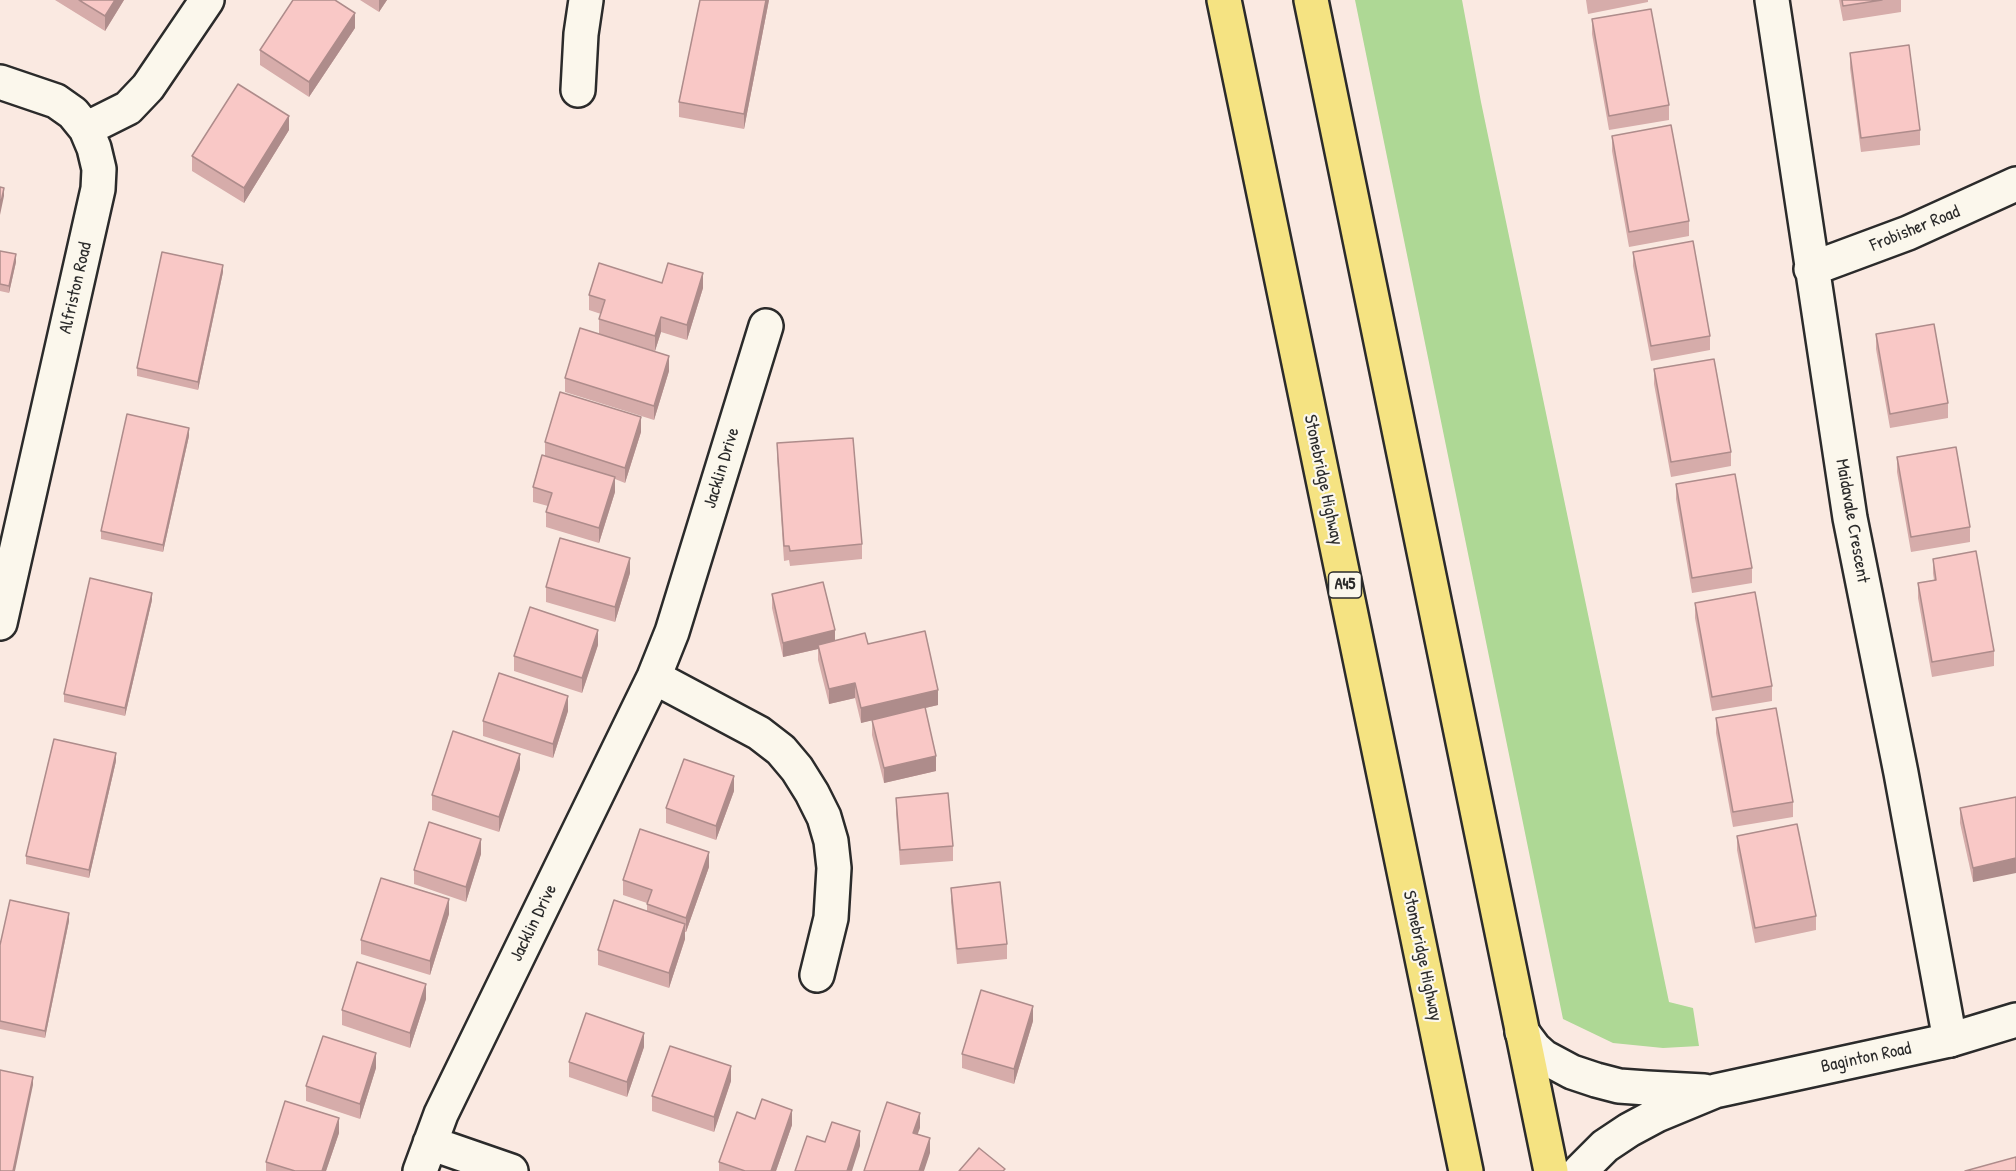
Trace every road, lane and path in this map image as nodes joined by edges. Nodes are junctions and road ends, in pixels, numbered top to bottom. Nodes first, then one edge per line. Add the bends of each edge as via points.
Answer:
1 (207, 0) edge
2 (586, 0) edge
3 (1224, 0) edge
4 (1311, 0) edge
5 (1772, 0) edge
6 (0, 82) edge
7 (578, 90) dead end
8 (86, 129) junction
9 (2016, 184) edge
10 (1811, 269) junction
11 (766, 326) dead end
12 (0, 623) edge
13 (654, 677) junction
14 (817, 975) dead end
15 (2016, 1020) edge
16 (1522, 1032) junction
17 (1950, 1040) junction
18 (1714, 1091) junction
19 (425, 1157) edge
20 (511, 1171) edge
21 (1466, 1171) edge
22 (1551, 1171) edge
23 (1580, 1171) edge

1 - 8 street via 148,87 128,108
2 - 7 street
3 - 21 highway, Stonebridge Highway / A45
4 - 16 highway
5 - 10 street, Maidavale Crescent
6 - 8 street via 56,101
8 - 12 street, Alfriston Road via 99,169 98,189
9 - 10 street, Frobisher Road via 1908,233
10 - 17 street, Maidavale Crescent via 1850,518
11 - 13 street, Jacklin Drive via 672,632
13 - 14 street via 759,733 781,750 812,793 824,817 834,868 831,918
13 - 19 street, Jacklin Drive via 441,1114
15 - 17 street, Baginton Road
16 - 18 street, Baginton Road via 1544,1057 1596,1080 1619,1086
16 - 22 highway
17 - 18 street, Baginton Road
18 - 23 street, Baginton Road via 1629,1130 1605,1146
19 - 20 street

